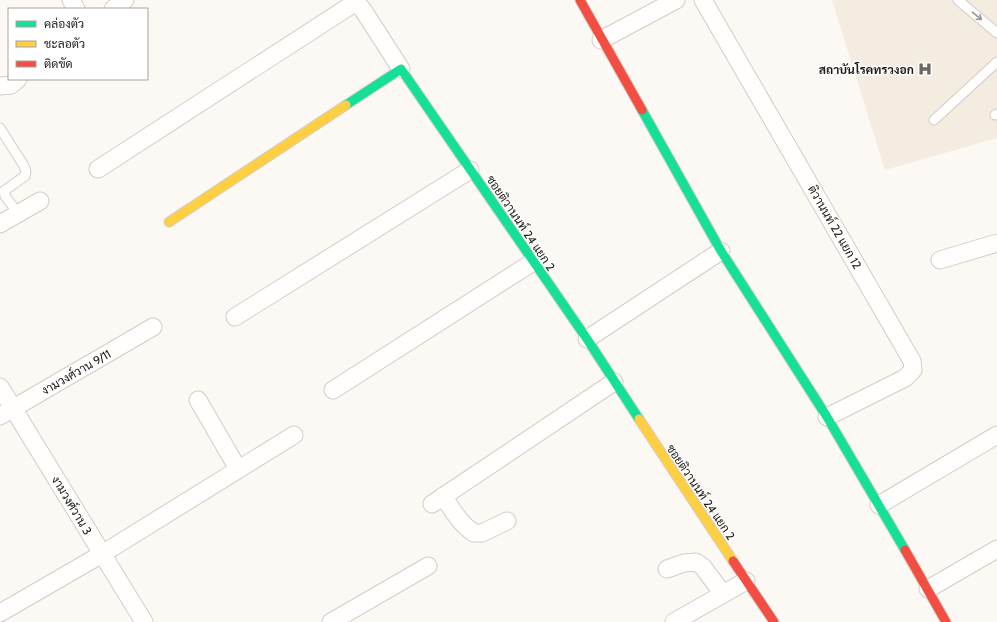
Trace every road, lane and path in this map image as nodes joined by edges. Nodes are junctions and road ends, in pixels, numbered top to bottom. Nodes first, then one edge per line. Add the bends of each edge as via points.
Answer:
1 (125, 0) edge
2 (580, 0) edge
3 (676, 0) edge
4 (703, 0) edge
5 (958, 0) edge
6 (355, 1) edge
7 (114, 8) edge
8 (997, 33) edge
9 (601, 40) junction
10 (997, 62) edge
11 (401, 69) junction
12 (17, 80) edge
13 (0, 86) edge
14 (934, 120) dead end
15 (0, 128) edge
16 (98, 169) dead end
17 (470, 170) junction
18 (40, 201) dead end
19 (18, 213) junction
20 (169, 222) dead end
21 (0, 224) edge
22 (997, 243) edge
23 (721, 251) junction
24 (940, 260) dead end
25 (533, 262) junction
26 (236, 317) dead end
27 (153, 327) dead end
28 (587, 338) junction
29 (614, 382) junction
30 (0, 387) edge
31 (332, 390) dead end
32 (198, 400) dead end
33 (7, 412) edge
34 (828, 417) junction
35 (294, 435) dead end
36 (997, 435) edge
37 (238, 469) junction
38 (879, 505) junction
39 (507, 521) dead end
40 (997, 549) edge
41 (102, 554) junction
42 (428, 566) dead end
43 (667, 569) dead end
44 (746, 581) junction
45 (928, 589) junction
46 (723, 594) junction
47 (0, 613) edge
48 (144, 622) edge
49 (331, 622) edge
50 (674, 622) edge
51 (774, 622) edge
52 (946, 622) edge

1 - 7 street
2 - 9 street
3 - 9 street
4 - 34 street, ติวานนท์ 22 แยก 12 via 912,361 913,370 905,378
5 -> 8 lane
6 - 11 street
6 - 16 street
9 - 23 street
10 - 14 lane
11 - 17 street, ซอยติวานนท์ 24 แยก 2
11 - 20 street
12 - 13 street
15 - 19 lane via 26,172 25,176 4,190 5,196
17 - 25 street, ซอยติวานนท์ 24 แยก 2
17 - 26 street
18 - 19 street
19 - 21 street
22 - 24 street
23 - 28 street
23 - 34 street
25 - 28 street, ซอยติวานนท์ 24 แยก 2
25 - 31 street
27 - 33 street, งามวงศ์วาน 9/11
28 - 29 street, ซอยติวานนท์ 24 แยก 2
29 - 39 street via 438,500 474,533 482,533
29 - 44 street, ซอยติวานนท์ 24 แยก 2
30 - 33 street, งามวงศ์วาน 3
32 - 37 street
33 - 41 street, งามวงศ์วาน 3
34 - 38 street
35 - 37 street
36 - 38 street
37 - 41 street
38 - 45 street
40 - 45 street
41 - 47 street
41 - 48 street, งามวงศ์วาน 3
42 - 49 street
43 - 46 street via 696,562 703,567
44 - 46 street
44 - 51 street, ซอยติวานนท์ 24 แยก 2
45 - 52 street
46 - 50 street

